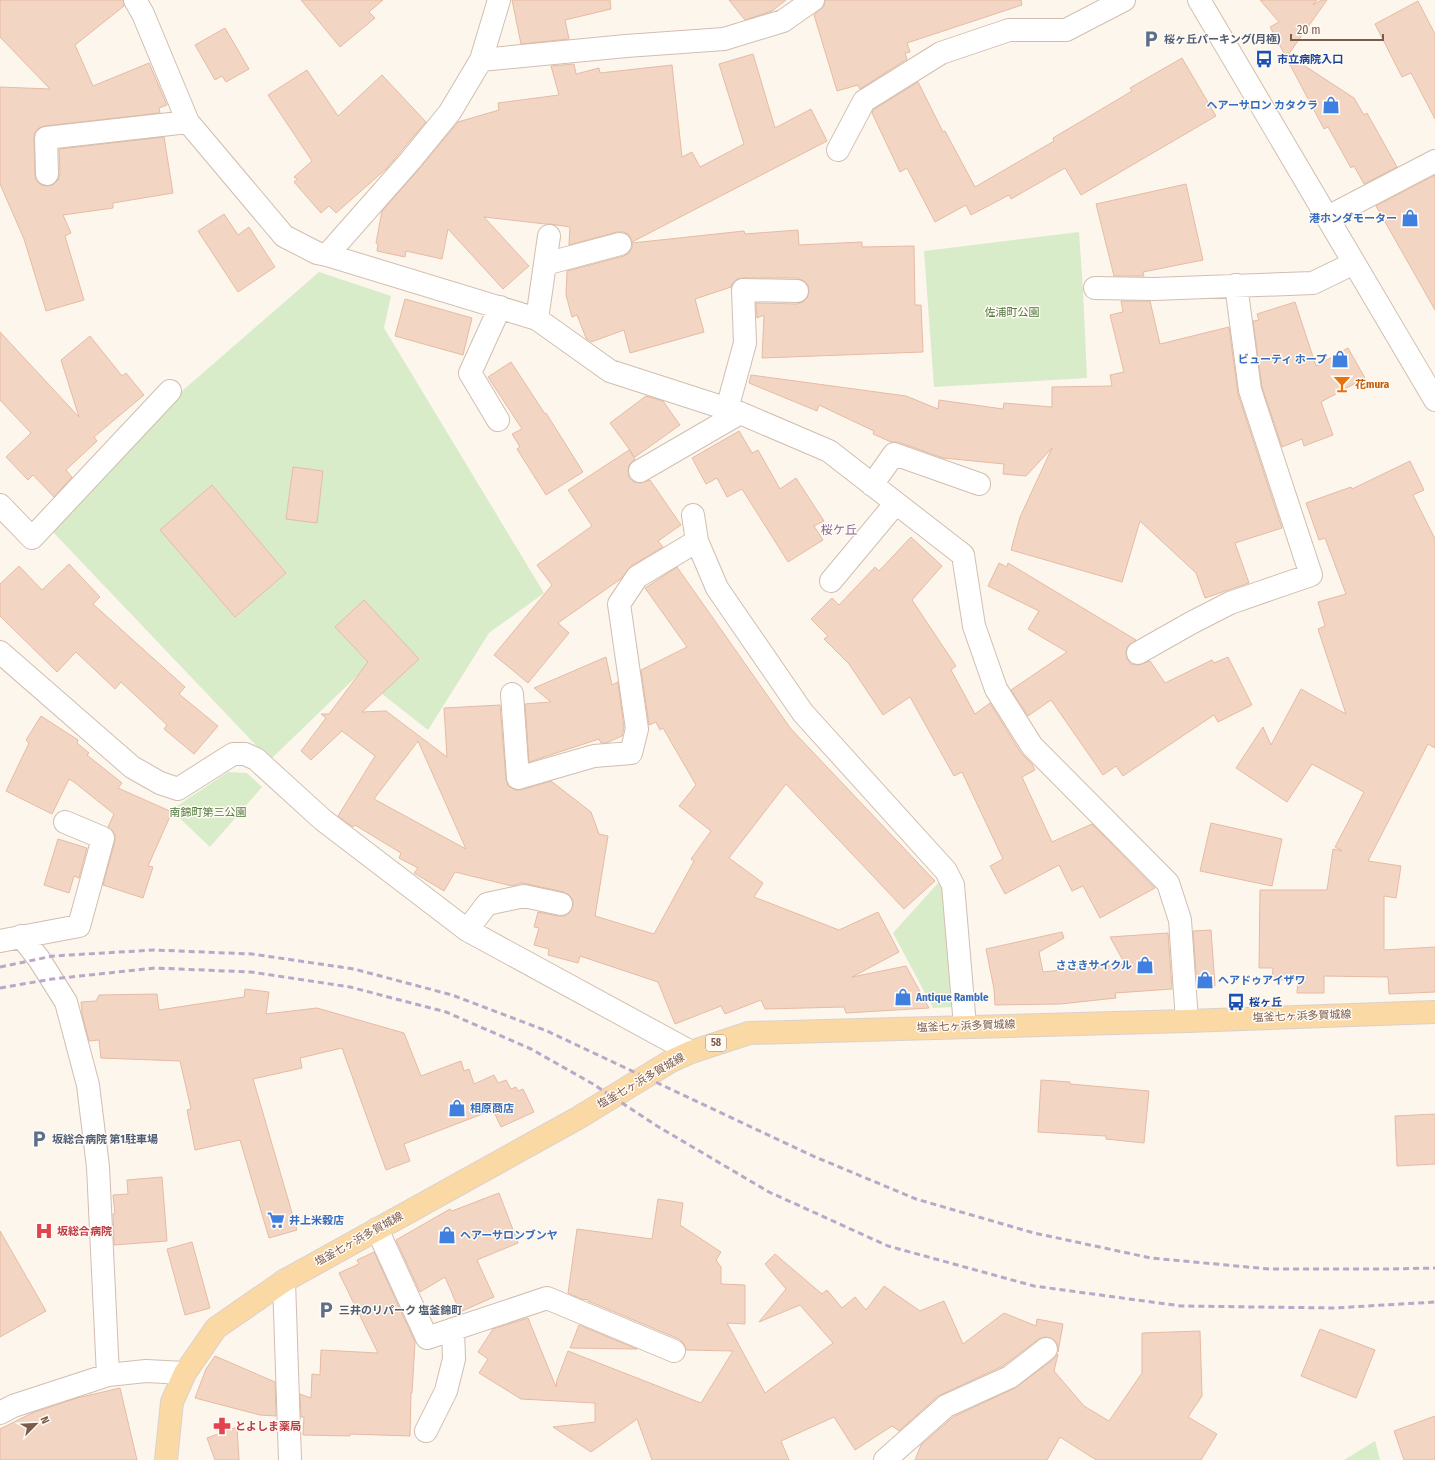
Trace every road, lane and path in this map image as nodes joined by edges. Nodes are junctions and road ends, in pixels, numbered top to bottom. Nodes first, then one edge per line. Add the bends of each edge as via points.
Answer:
1 (135, 0) edge
2 (499, 0) edge
3 (813, 0) edge
4 (1124, 0) edge
5 (1199, 0) edge
6 (481, 60) junction
7 (188, 122) junction
8 (838, 150) dead end
9 (1435, 161) edge
10 (46, 174) dead end
11 (1328, 217) junction
12 (549, 236) dead end
13 (620, 244) dead end
14 (327, 255) junction
15 (1354, 263) junction
16 (545, 264) junction
17 (1236, 285) junction
18 (1095, 288) dead end
19 (797, 291) dead end
20 (500, 307) junction
21 (537, 319) junction
22 (170, 391) dead end
23 (1435, 400) edge
24 (733, 411) junction
25 (498, 420) dead end
26 (640, 471) dead end
27 (979, 484) dead end
28 (872, 485) junction
29 (896, 503) junction
30 (3, 514) edge
31 (693, 515) dead end
32 (696, 541) junction
33 (831, 581) dead end
34 (0, 652) edge
35 (1138, 653) dead end
36 (512, 694) dead end
37 (65, 822) dead end
38 (561, 904) dead end
39 (467, 930) junction
40 (21, 936) junction
41 (0, 940) edge
42 (1435, 1012) edge
43 (1187, 1021) junction
44 (965, 1026) junction
45 (691, 1052) junction
46 (377, 1229) junction
47 (284, 1281) junction
48 (453, 1329) junction
49 (1046, 1349) dead end
50 (674, 1351) dead end
51 (185, 1373) junction
52 (108, 1375) junction
53 (0, 1413) edge
54 (426, 1431) dead end
55 (166, 1460) edge
56 (290, 1460) edge
57 (886, 1460) edge

1 - 7 street
2 - 6 street
3 - 6 street via 782,21 724,39
4 - 8 street via 1066,30 1009,30 942,53 864,101
5 - 11 street
6 - 14 street via 450,112
7 - 10 street via 46,138
7 - 14 street via 284,236 317,253
9 - 11 street
11 - 15 street
12 - 16 street
13 - 16 street
14 - 20 street
15 - 17 street via 1313,283
15 - 23 street
16 - 21 street
17 - 18 street via 1154,289
17 - 35 street via 1250,390 1310,575 1230,603
19 - 24 street via 743,290 745,342
20 - 21 street
20 - 25 street via 470,373
21 - 24 street via 610,371
22 - 30 street via 32,538
24 - 26 street
24 - 28 street via 829,451
27 - 28 street via 894,454
28 - 29 street
29 - 33 street
29 - 43 street via 963,555 974,626 996,689 1032,746 1168,883 1180,920
31 - 32 street
32 - 36 street via 637,577 619,604 637,729 631,753 594,756 518,778
32 - 44 street via 718,588 804,713 946,871 953,885
34 - 39 street via 132,767 160,783 178,789 233,754 245,754 256,759 323,820
37 - 40 street via 104,838 79,926
38 - 39 street via 524,896 487,904
39 - 45 street
40 - 41 street
40 - 52 street via 66,1002 88,1085 98,1167
42 - 43 main road, 塩釜七ヶ浜多賀城線 / 58
43 - 44 main road, 塩釜七ヶ浜多賀城線 / 58
44 - 45 main road, 塩釜七ヶ浜多賀城線 / 58 via 749,1033
45 - 46 main road, 塩釜七ヶ浜多賀城線 / 58 via 671,1061 578,1118
46 - 47 main road, 塩釜七ヶ浜多賀城線 / 58
46 - 48 street via 427,1338
47 - 51 main road, 塩釜七ヶ浜多賀城線 / 58 via 216,1328
47 - 56 street
48 - 50 street via 547,1298
48 - 54 street via 454,1359 446,1391
49 - 57 street via 1010,1377 946,1406
51 - 52 street via 146,1371
51 - 55 main road, 塩釜七ヶ浜多賀城線 / 58 via 172,1402
52 - 53 street via 13,1406

